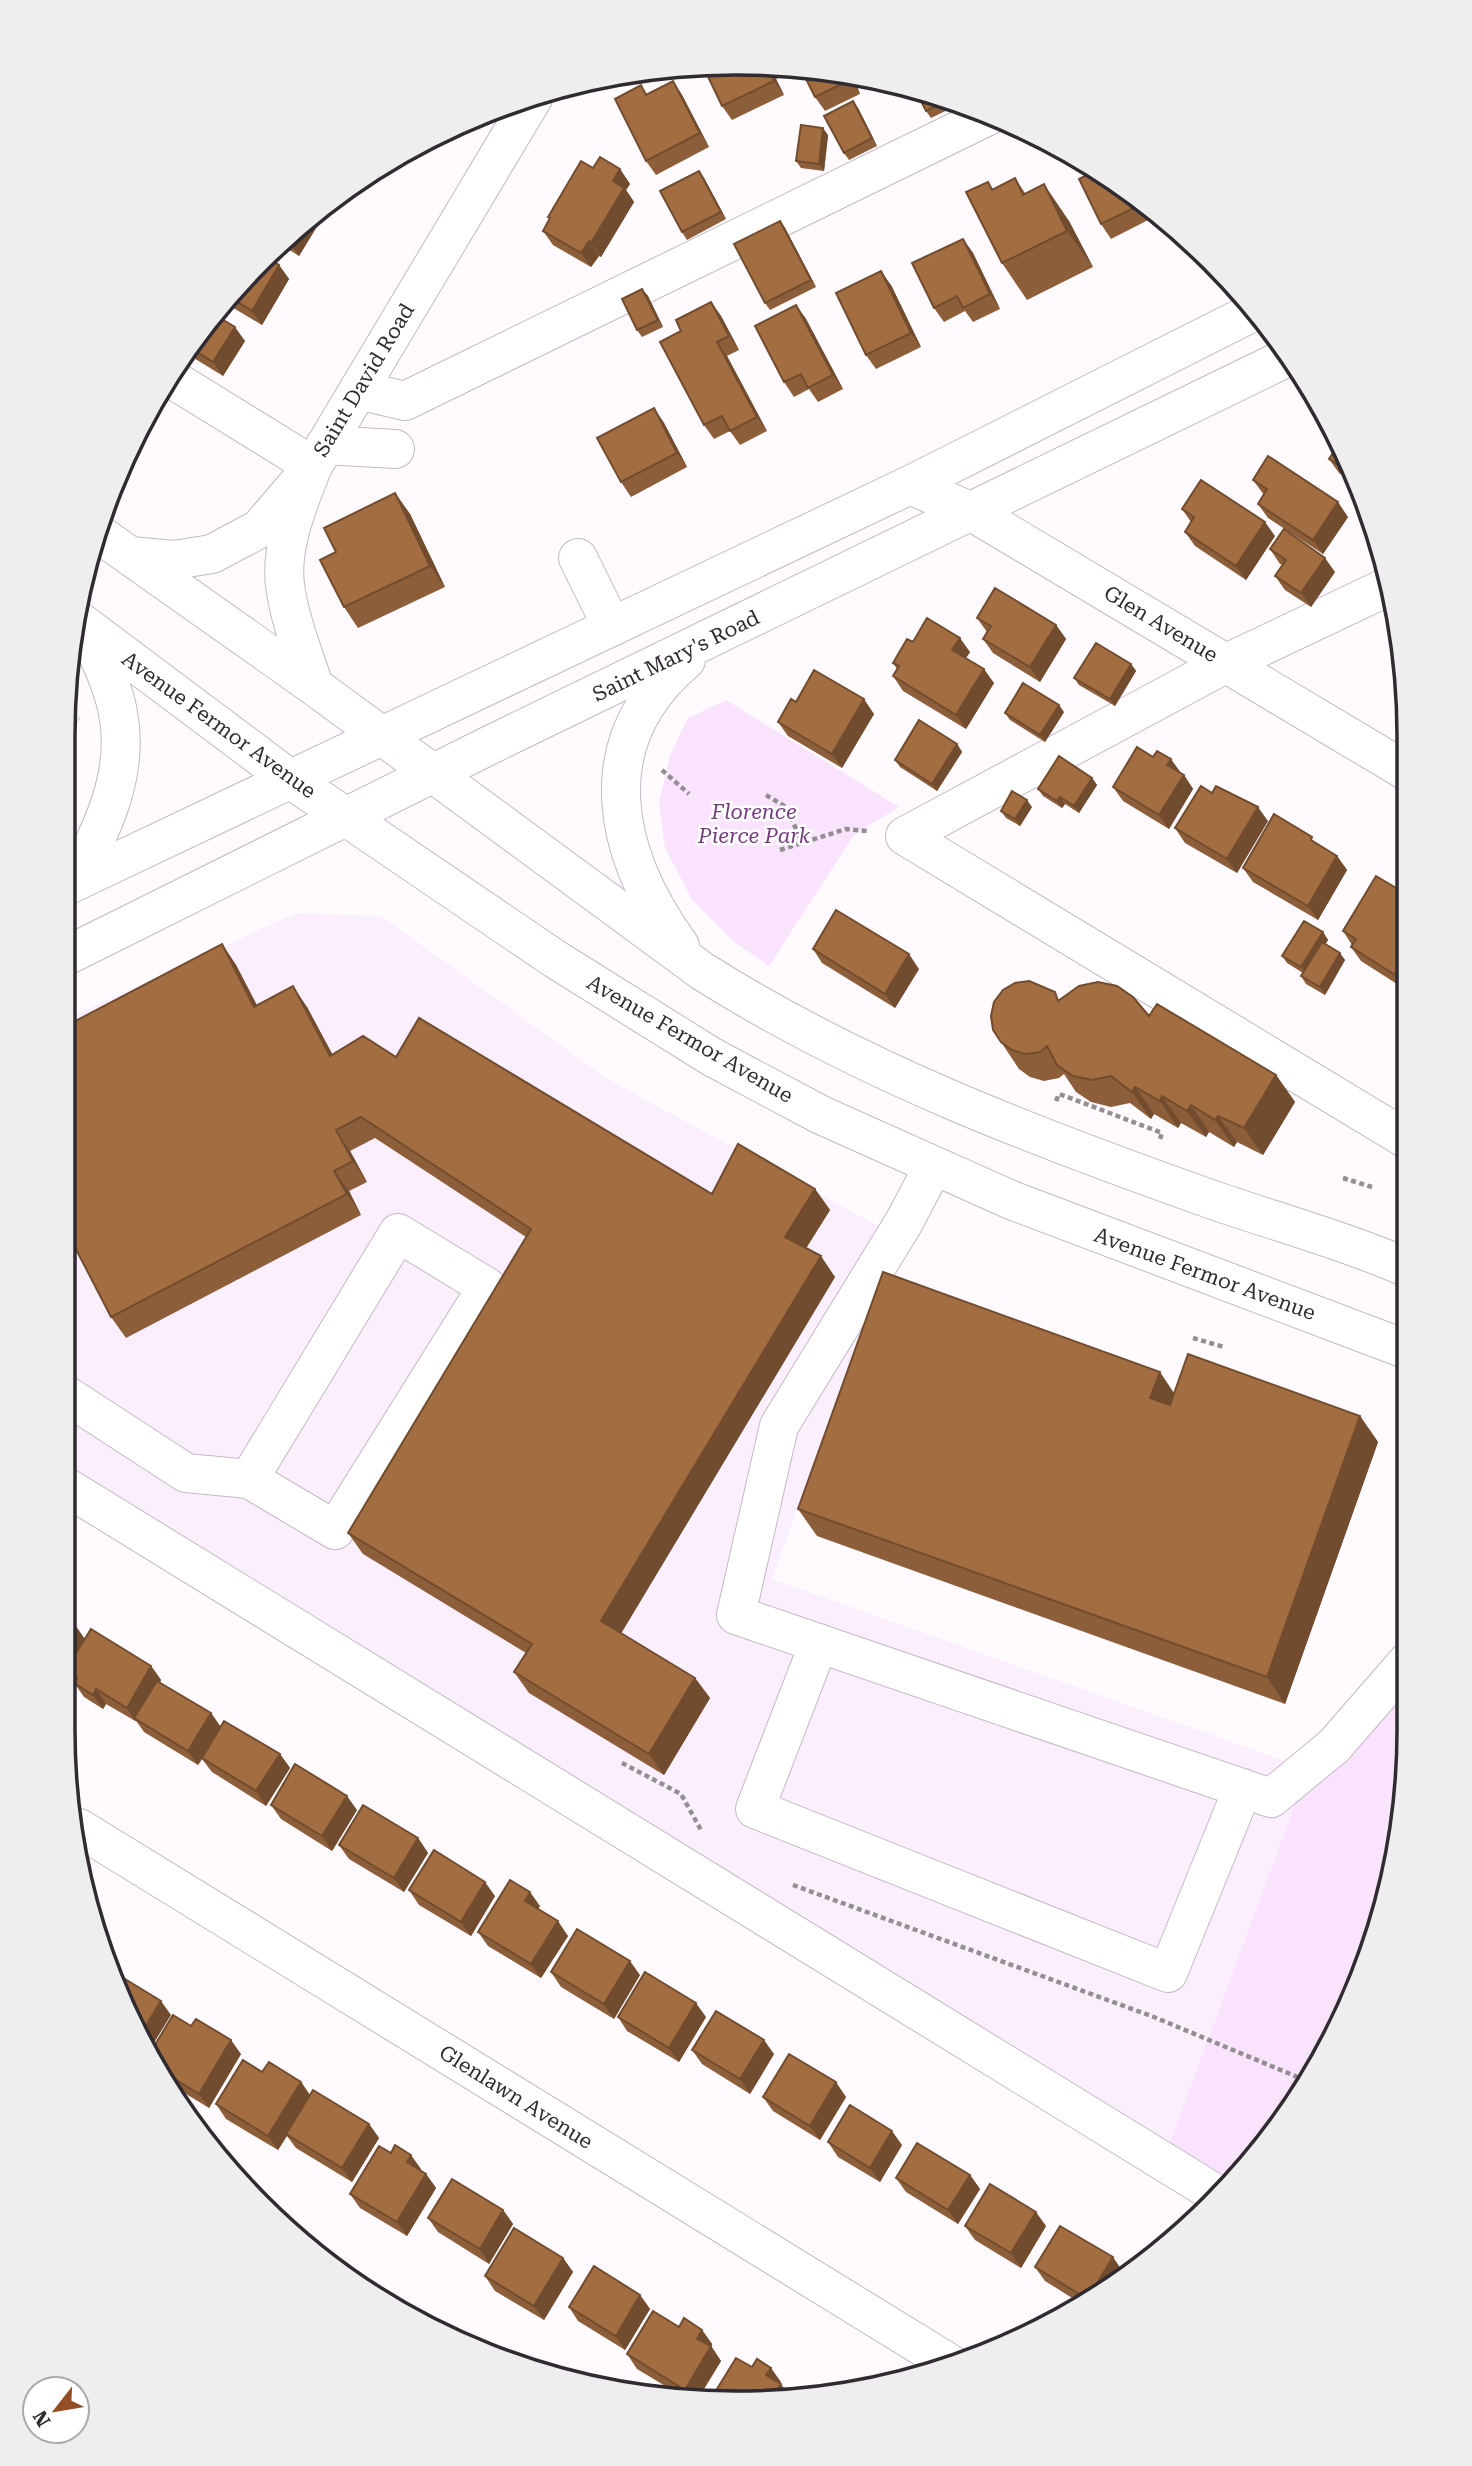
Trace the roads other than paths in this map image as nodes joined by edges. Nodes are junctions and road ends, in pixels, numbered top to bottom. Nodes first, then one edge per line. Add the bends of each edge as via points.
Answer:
1 (526, 109) edge
2 (977, 121) edge
3 (1246, 316) edge
4 (1280, 362) edge
5 (179, 382) edge
6 (358, 390) junction
7 (396, 449) dead end
8 (319, 456) junction
9 (910, 485) junction
10 (972, 512) junction
11 (106, 539) edge
12 (130, 556) junction
13 (578, 558) dead end
14 (1380, 590) edge
15 (85, 626) edge
16 (612, 627) junction
17 (84, 630) edge
18 (712, 638) junction
19 (1227, 663) junction
20 (314, 686) junction
21 (379, 737) junction
22 (1397, 765) edge
23 (433, 774) junction
24 (289, 779) junction
25 (347, 818) junction
26 (75, 874) edge
27 (75, 881) edge
28 (75, 952) edge
29 (702, 971) junction
30 (1397, 1133) edge
31 (933, 1167) junction
32 (1397, 1264) edge
33 (1397, 1346) edge
34 (75, 1400) edge
35 (249, 1479) junction
36 (75, 1492) edge
37 (818, 1643) junction
38 (1397, 1674) edge
39 (1243, 1788) junction
40 (83, 1831) edge
41 (1210, 2190) edge
42 (940, 2358) edge

1 - 6 main road, Saint David Road
2 - 6 main road via 405,401
3 - 9 main road
4 - 10 main road, Saint Mary's Road
5 - 8 main road
6 - 8 main road, Saint David Road
7 - 8 main road
8 - 12 main road via 259,529 212,554 174,560
8 - 20 main road, Saint David Road via 298,504 285,557 285,591
9 - 10 main road, Glen Avenue
9 - 16 main road
10 - 18 main road, Saint Mary's Road
10 - 19 main road, Glen Avenue
11 - 12 main road
12 - 20 main road
13 - 16 main road
14 - 19 main road
15 - 24 main road, Avenue Fermor Avenue
16 - 21 main road
17 - 26 main road via 118,710 121,736 117,785 98,838
18 - 23 main road, Saint Mary's Road
18 - 29 main road via 677,668 639,714 620,784 629,854 678,944
19 - 22 main road, Glen Avenue
19 - 30 main road via 905,836
20 - 21 main road
21 - 23 main road
21 - 24 main road
23 - 25 main road, Saint Mary's Road
23 - 29 main road
24 - 25 main road, Avenue Fermor Avenue
24 - 27 main road
25 - 28 main road, Saint Mary's Road
25 - 31 main road, Avenue Fermor Avenue via 555,959 712,1057
29 - 32 main road via 838,1048 1041,1138
31 - 33 main road, Avenue Fermor Avenue via 1102,1237
31 - 37 main road via 779,1426 736,1615
34 - 35 main road via 186,1473
35 - 35 main road via 398,1233 487,1287 335,1530
36 - 41 main road
37 - 39 main road
37 - 39 main road via 755,1809 1168,1973
38 - 39 main road via 1334,1746 1271,1798
40 - 42 main road, Glenlawn Avenue

